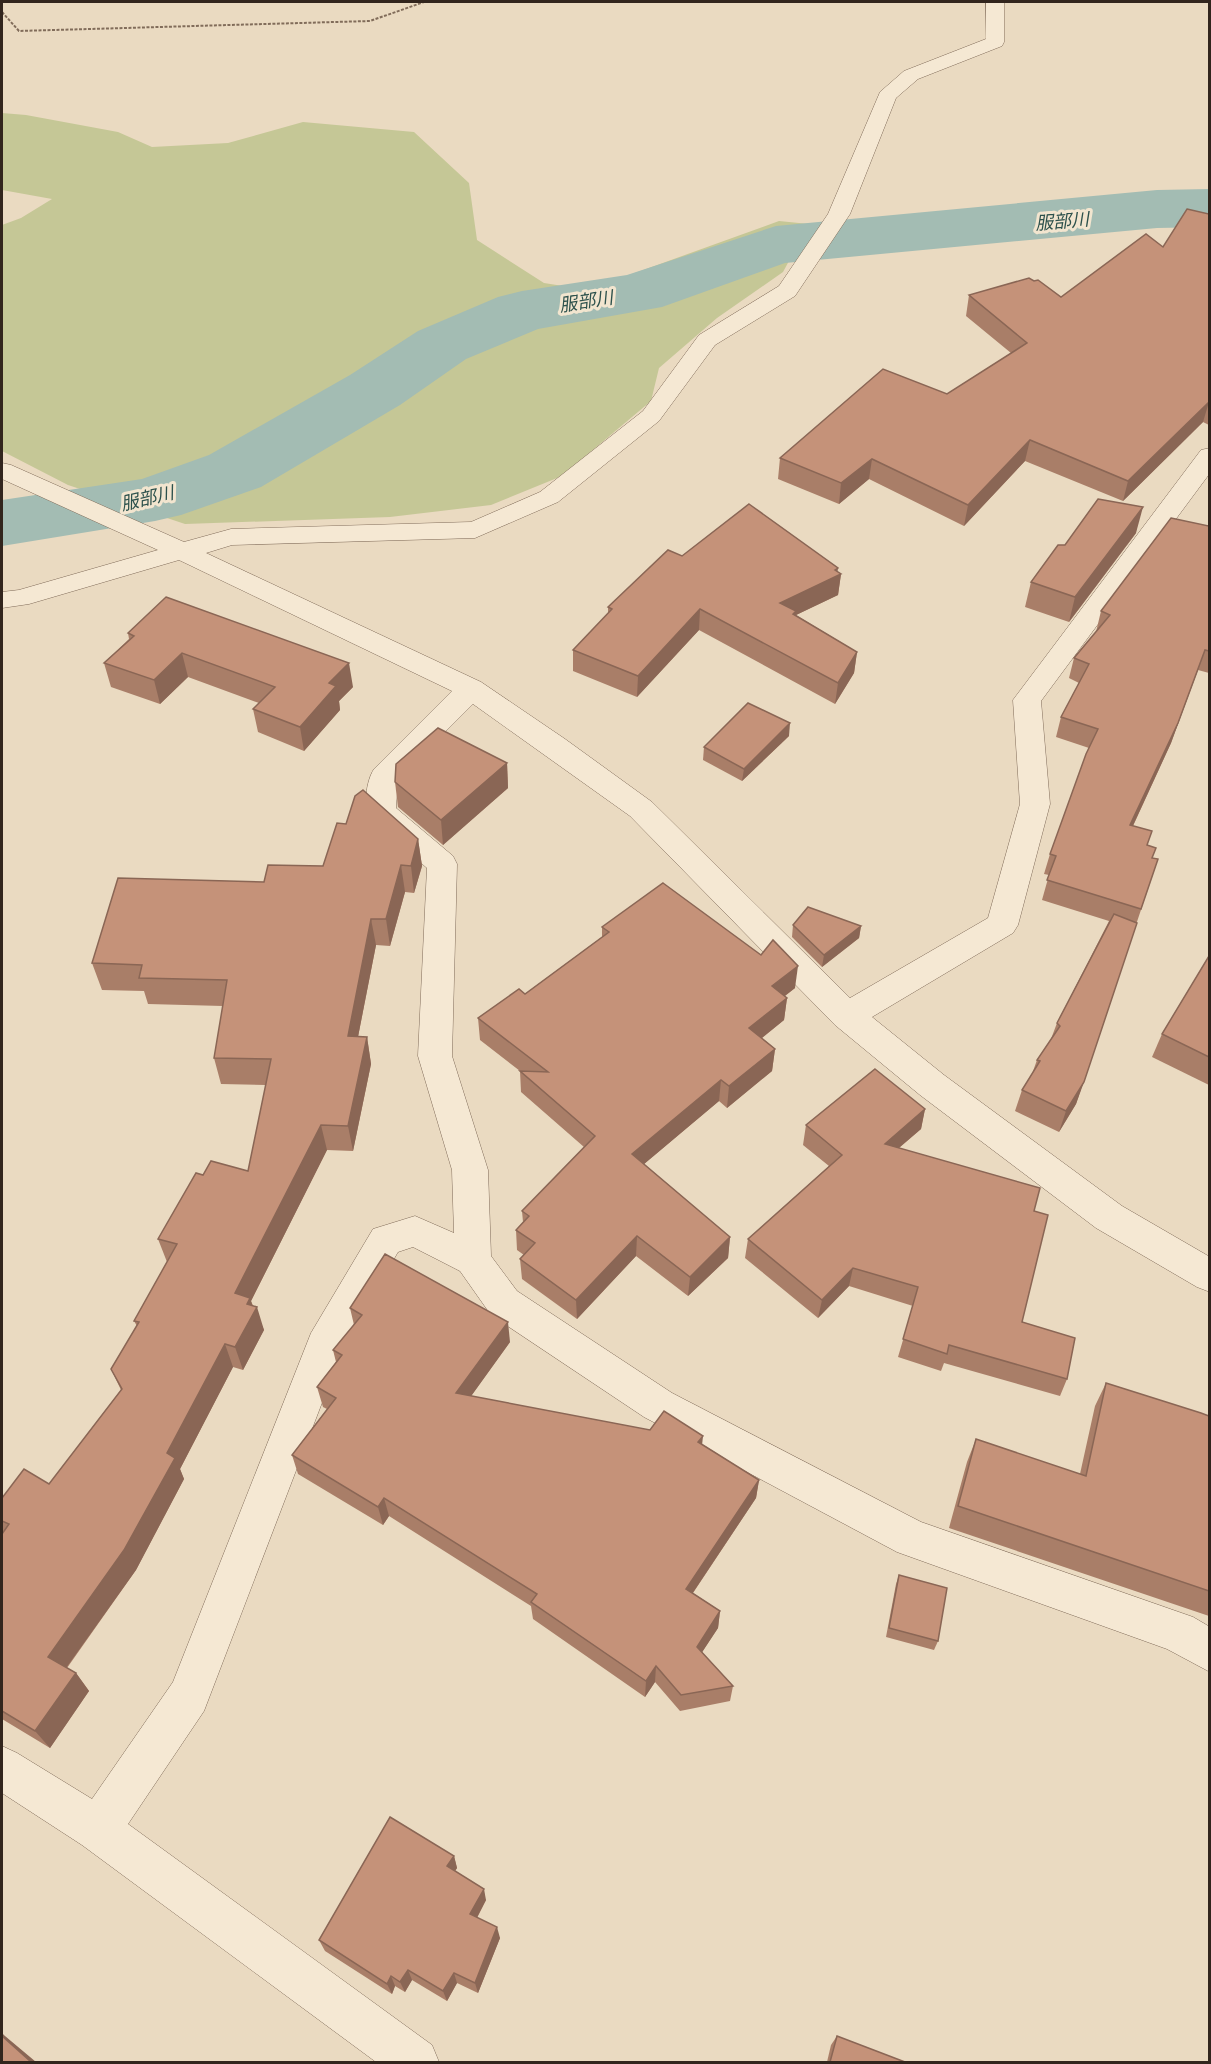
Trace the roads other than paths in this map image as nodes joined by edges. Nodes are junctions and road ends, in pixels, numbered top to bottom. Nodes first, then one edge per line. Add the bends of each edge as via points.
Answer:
1 (995, 2) edge
2 (1209, 455) edge
3 (2, 470) edge
4 (182, 553) junction
5 (2, 600) edge
6 (471, 689) junction
7 (847, 1016) junction
8 (473, 1260) junction
9 (1209, 1276) edge
10 (1209, 1651) edge
11 (2, 1768) edge
12 (98, 1829) junction
13 (415, 2062) edge

1 - 4 street via 995,42 911,75 887,96 839,214 787,291 707,340 651,416 549,497 475,530 231,537
2 - 7 street via 1027,700 1035,804 1002,925
3 - 4 street
4 - 5 street
4 - 6 street
6 - 7 street via 641,809
6 - 8 street via 384,776 381,812 442,864 435,1056 470,1170
7 - 9 street via 932,1085 1109,1217
8 - 10 street via 504,1303 658,1405 911,1538 1178,1632
8 - 12 street via 415,1231 386,1240 330,1333 189,1696
11 - 12 street
12 - 13 street

